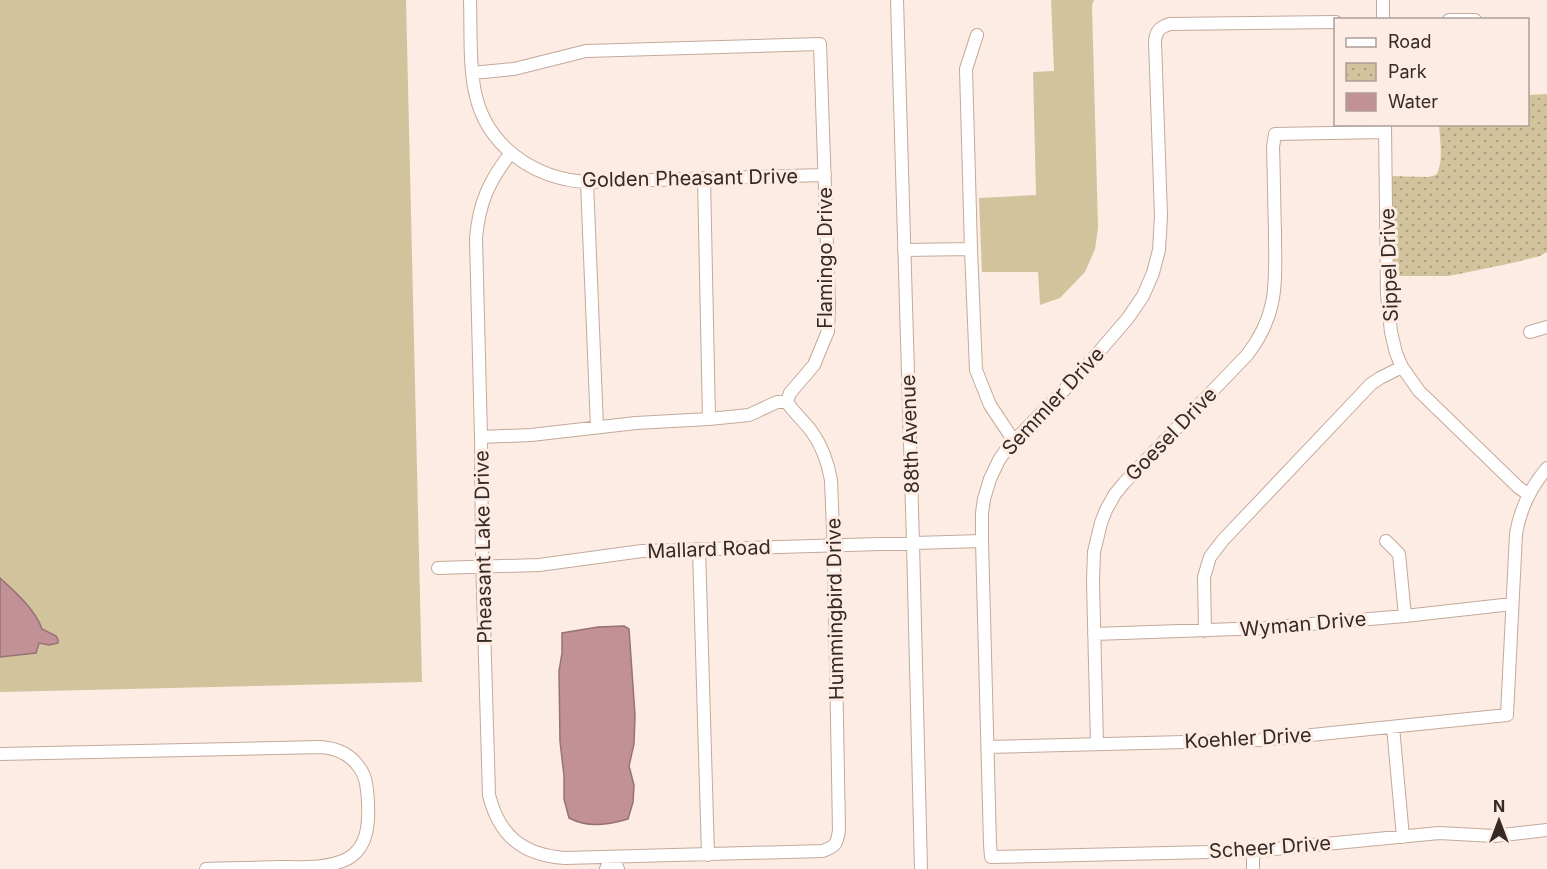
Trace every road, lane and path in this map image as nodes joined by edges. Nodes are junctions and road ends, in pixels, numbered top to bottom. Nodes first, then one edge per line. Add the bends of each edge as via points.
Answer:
1 (470, 0) edge
2 (897, 0) edge
3 (1383, 0) edge
4 (1383, 18) edge
5 (1334, 22) edge
6 (977, 35) dead end
7 (472, 73) junction
8 (1385, 128) edge
9 (510, 154) junction
10 (825, 175) junction
11 (704, 178) junction
12 (587, 182) junction
13 (971, 249) junction
14 (904, 250) junction
15 (1547, 327) edge
16 (1530, 332) dead end
17 (1402, 367) junction
18 (787, 402) junction
19 (709, 419) junction
20 (597, 427) junction
21 (481, 437) junction
22 (1014, 441) junction
23 (1547, 468) edge
24 (1528, 495) junction
25 (1386, 540) dead end
26 (982, 541) junction
27 (913, 543) junction
28 (834, 545) junction
29 (699, 549) junction
30 (482, 567) junction
31 (438, 568) dead end
32 (1512, 603) junction
33 (1405, 616) junction
34 (1205, 631) junction
35 (1094, 634) junction
36 (1393, 727) junction
37 (1097, 744) junction
38 (988, 747) junction
39 (0, 754) edge
40 (839, 830) joint
41 (1547, 830) edge
42 (1403, 837) junction
43 (1253, 851) junction
44 (708, 855) junction
45 (611, 857) junction
46 (992, 857) joint
47 (206, 869) edge
48 (606, 869) edge
49 (618, 869) edge
50 (921, 869) edge
51 (1253, 869) edge

1 - 7 street, Golden Pheasant Drive
2 - 14 street, 88th Avenue
3 - 4 street
5 - 22 street, Semmler Drive via 1170,24 1159,29 1155,40 1161,216 1153,273 1128,318
6 - 13 street via 966,69
7 - 9 street, Golden Pheasant Drive via 485,121
7 - 10 street, Flamingo Drive via 514,69 591,50 820,44
8 - 17 street, Sippel Drive via 1387,294 1391,332
8 - 35 street, Goesel Drive via 1275,134 1276,274 1269,315 1247,355 1110,502 1094,552
9 - 12 street, Golden Pheasant Drive via 543,173
9 - 21 street, Pheasant Lake Drive via 493,178 477,225
10 - 11 street, Golden Pheasant Drive
10 - 18 street, Flamingo Drive via 828,332 814,365
11 - 12 street, Golden Pheasant Drive
11 - 19 street
12 - 20 street
13 - 14 street
13 - 22 street via 976,370 990,405
14 - 27 street, 88th Avenue
15 - 16 street
17 - 24 street, Sippel Drive via 1427,400
17 - 34 street via 1371,384 1210,557 1204,577
18 - 19 street via 777,402 748,415
18 - 28 street, Hummingbird Drive via 812,431 826,459 831,480
19 - 20 street
20 - 21 street
21 - 30 street, Pheasant Lake Drive
22 - 26 street, Semmler Drive via 990,479 982,513
23 - 24 street
24 - 32 street via 1516,534
25 - 33 street via 1399,554
26 - 27 street, Mallard Road
26 - 38 street, Semmler Drive
27 - 28 street, Mallard Road
27 - 50 street, 88th Avenue
28 - 29 street, Mallard Road
28 - 40 street, Hummingbird Drive
29 - 30 street, Mallard Road
29 - 44 street
30 - 31 street, Mallard Road
30 - 45 street, Pheasant Lake Drive via 489,795 493,812 515,842 537,853 565,858
32 - 33 street, Wyman Drive
32 - 36 street, Koehler Drive via 1506,715
33 - 34 street, Wyman Drive
34 - 35 street, Wyman Drive
35 - 37 street, Goesel Drive
36 - 37 street, Koehler Drive via 1263,740
36 - 42 street
37 - 38 street, Koehler Drive
38 - 46 street, Semmler Drive
39 - 47 street via 326,747 342,752 359,766 366,783 368,825 364,840 349,858 319,866
40 - 44 street, Pheasant Lake Drive via 837,842 823,851
41 - 42 street, Scheer Drive via 1494,836 1439,833
42 - 43 street, Scheer Drive
43 - 46 street, Scheer Drive
43 - 51 street
44 - 45 street, Pheasant Lake Drive
45 - 48 street
45 - 49 street

